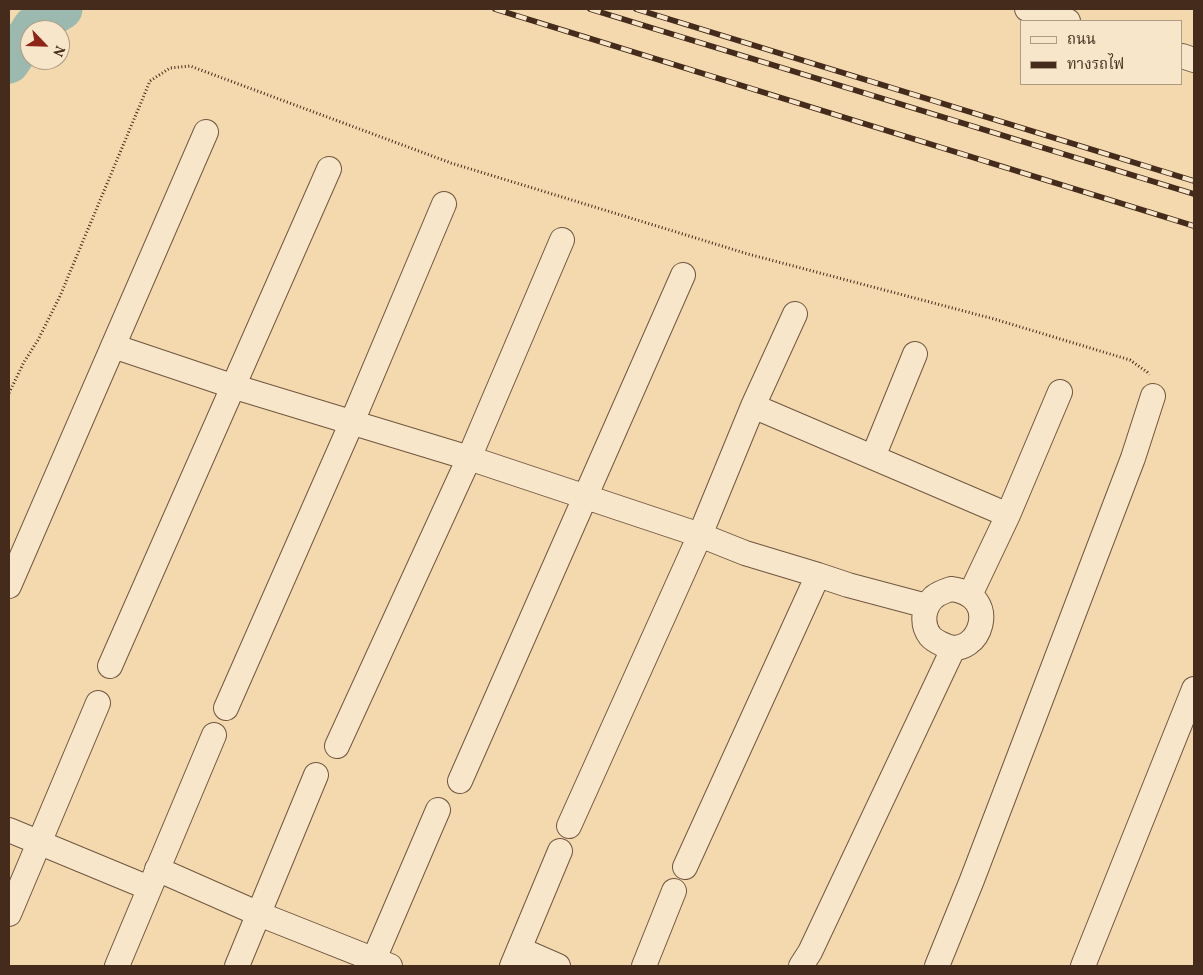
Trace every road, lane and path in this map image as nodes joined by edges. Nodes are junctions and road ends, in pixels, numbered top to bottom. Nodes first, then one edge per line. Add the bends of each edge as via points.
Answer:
1 (1027, 9) edge
2 (1065, 20) edge
3 (206, 132) dead end
4 (329, 169) dead end
5 (444, 204) dead end
6 (562, 240) dead end
7 (683, 274) dead end
8 (794, 314) dead end
9 (113, 346) junction
10 (915, 354) dead end
11 (232, 386) junction
12 (1060, 392) dead end
13 (9, 393) edge
14 (1153, 396) joint
15 (753, 406) junction
16 (352, 422) junction
17 (873, 457) junction
18 (468, 458) junction
19 (585, 497) junction
20 (1008, 515) junction
21 (700, 535) junction
22 (818, 575) junction
23 (9, 586) edge
24 (970, 595) junction
25 (927, 606) junction
26 (953, 648) junction
27 (110, 666) dead end
28 (1194, 689) edge
29 (98, 703) dead end
30 (226, 708) dead end
31 (214, 735) dead end
32 (337, 746) dead end
33 (316, 775) dead end
34 (460, 781) dead end
35 (438, 810) dead end
36 (569, 826) dead end
37 (9, 830) edge
38 (38, 843) junction
39 (560, 852) dead end
40 (684, 867) dead end
41 (153, 878) junction
42 (674, 891) dead end
43 (9, 914) edge
44 (258, 914) junction
45 (516, 958) edge
46 (378, 964) edge
47 (117, 966) edge
48 (237, 966) edge
49 (558, 966) edge
50 (644, 966) edge
51 (801, 966) edge
52 (937, 966) edge
53 (1083, 966) edge

1 - 2 street
3 - 9 street
4 - 11 street
5 - 16 street
6 - 18 street
7 - 19 street
8 - 15 street
9 - 11 street
9 - 23 street
10 - 17 street
11 - 16 street
11 - 27 street
12 - 20 street
13 - 14 path via 60,296 150,81 170,68 190,66 470,169 748,254 994,319 1130,360 1147,372
14 - 52 street via 1133,458
15 - 17 street
15 - 21 street
16 - 18 street
16 - 30 street
17 - 20 street
18 - 19 street
18 - 32 street
19 - 21 street
19 - 34 street
20 - 24 street
21 - 22 street via 745,553
21 - 36 street
22 - 25 street
22 - 40 street
24 - 25 street via 951,589 941,592
24 - 26 street via 977,602 982,622 973,639
25 - 26 street via 924,616 929,635 936,642
26 - 51 street
28 - 53 street
29 - 38 street
31 - 41 street
33 - 44 street
35 - 46 street
37 - 38 street
38 - 41 street
38 - 43 street
39 - 45 street
41 - 44 street
41 - 47 street
42 - 50 street
44 - 46 street
44 - 48 street
45 - 49 street

